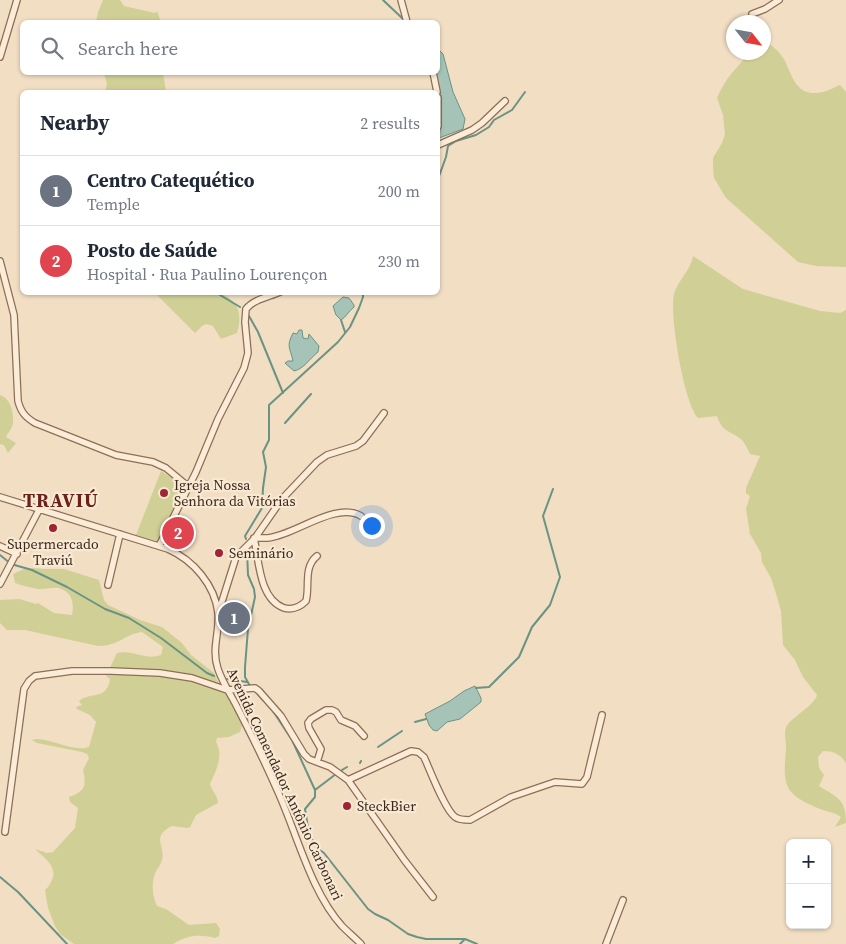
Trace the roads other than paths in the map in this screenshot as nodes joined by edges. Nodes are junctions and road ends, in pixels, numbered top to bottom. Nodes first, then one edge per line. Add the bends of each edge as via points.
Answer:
1 (17, 0) edge
2 (401, 0) edge
3 (779, 0) edge
4 (752, 14) dead end
5 (406, 20) edge
6 (0, 57) edge
7 (434, 75) edge
8 (437, 90) edge
9 (505, 102) dead end
10 (440, 143) edge
11 (0, 261) edge
12 (271, 295) edge
13 (384, 413) dead end
14 (189, 487) junction
15 (0, 497) edge
16 (39, 510) junction
17 (361, 516) dead end
18 (120, 534) junction
19 (255, 538) junction
20 (0, 546) edge
21 (159, 546) junction
22 (17, 554) junction
23 (318, 556) dead end
24 (0, 584) edge
25 (108, 585) dead end
26 (218, 613) junction
27 (227, 690) junction
28 (602, 715) dead end
29 (364, 736) dead end
30 (317, 762) junction
31 (348, 780) junction
32 (5, 832) dead end
33 (433, 896) dead end
34 (623, 900) dead end
35 (361, 944) edge
36 (606, 944) edge

1 - 6 street
2 - 5 street
3 - 4 street
7 - 8 street
9 - 10 street via 472,130
11 - 14 street via 14,315 20,411 35,423 95,448 153,462
12 - 14 street via 246,310 246,360
13 - 19 street via 356,446 327,455 317,462 282,499
14 - 21 street
15 - 16 street, Avenida Comendador Antônio Carbonari
16 - 18 street, Avenida Comendador Antônio Carbonari
16 - 22 street
17 - 19 street via 347,512 268,538
18 - 21 street, Avenida Comendador Antônio Carbonari
18 - 25 street
19 - 23 street via 257,562 266,591 273,602 287,609 306,601 309,568
19 - 26 street via 236,557
20 - 22 street
21 - 26 street, Avenida Comendador Antônio Carbonari via 178,554 196,568 212,593
22 - 24 street
26 - 27 street, Avenida Comendador Antônio Carbonari via 216,660
27 - 30 street via 255,688 259,691 281,716 304,754
27 - 32 street via 192,678 160,672 72,670 35,676 24,690
27 - 35 street, Avenida Comendador Antônio Carbonari via 278,792 319,890 341,925
28 - 31 street via 587,777 582,784 555,782 511,797 470,820 455,817 448,808 424,757 418,752 411,751
29 - 30 street via 336,712 326,710 308,723 321,750
30 - 31 street
31 - 33 street via 404,861
34 - 36 street

